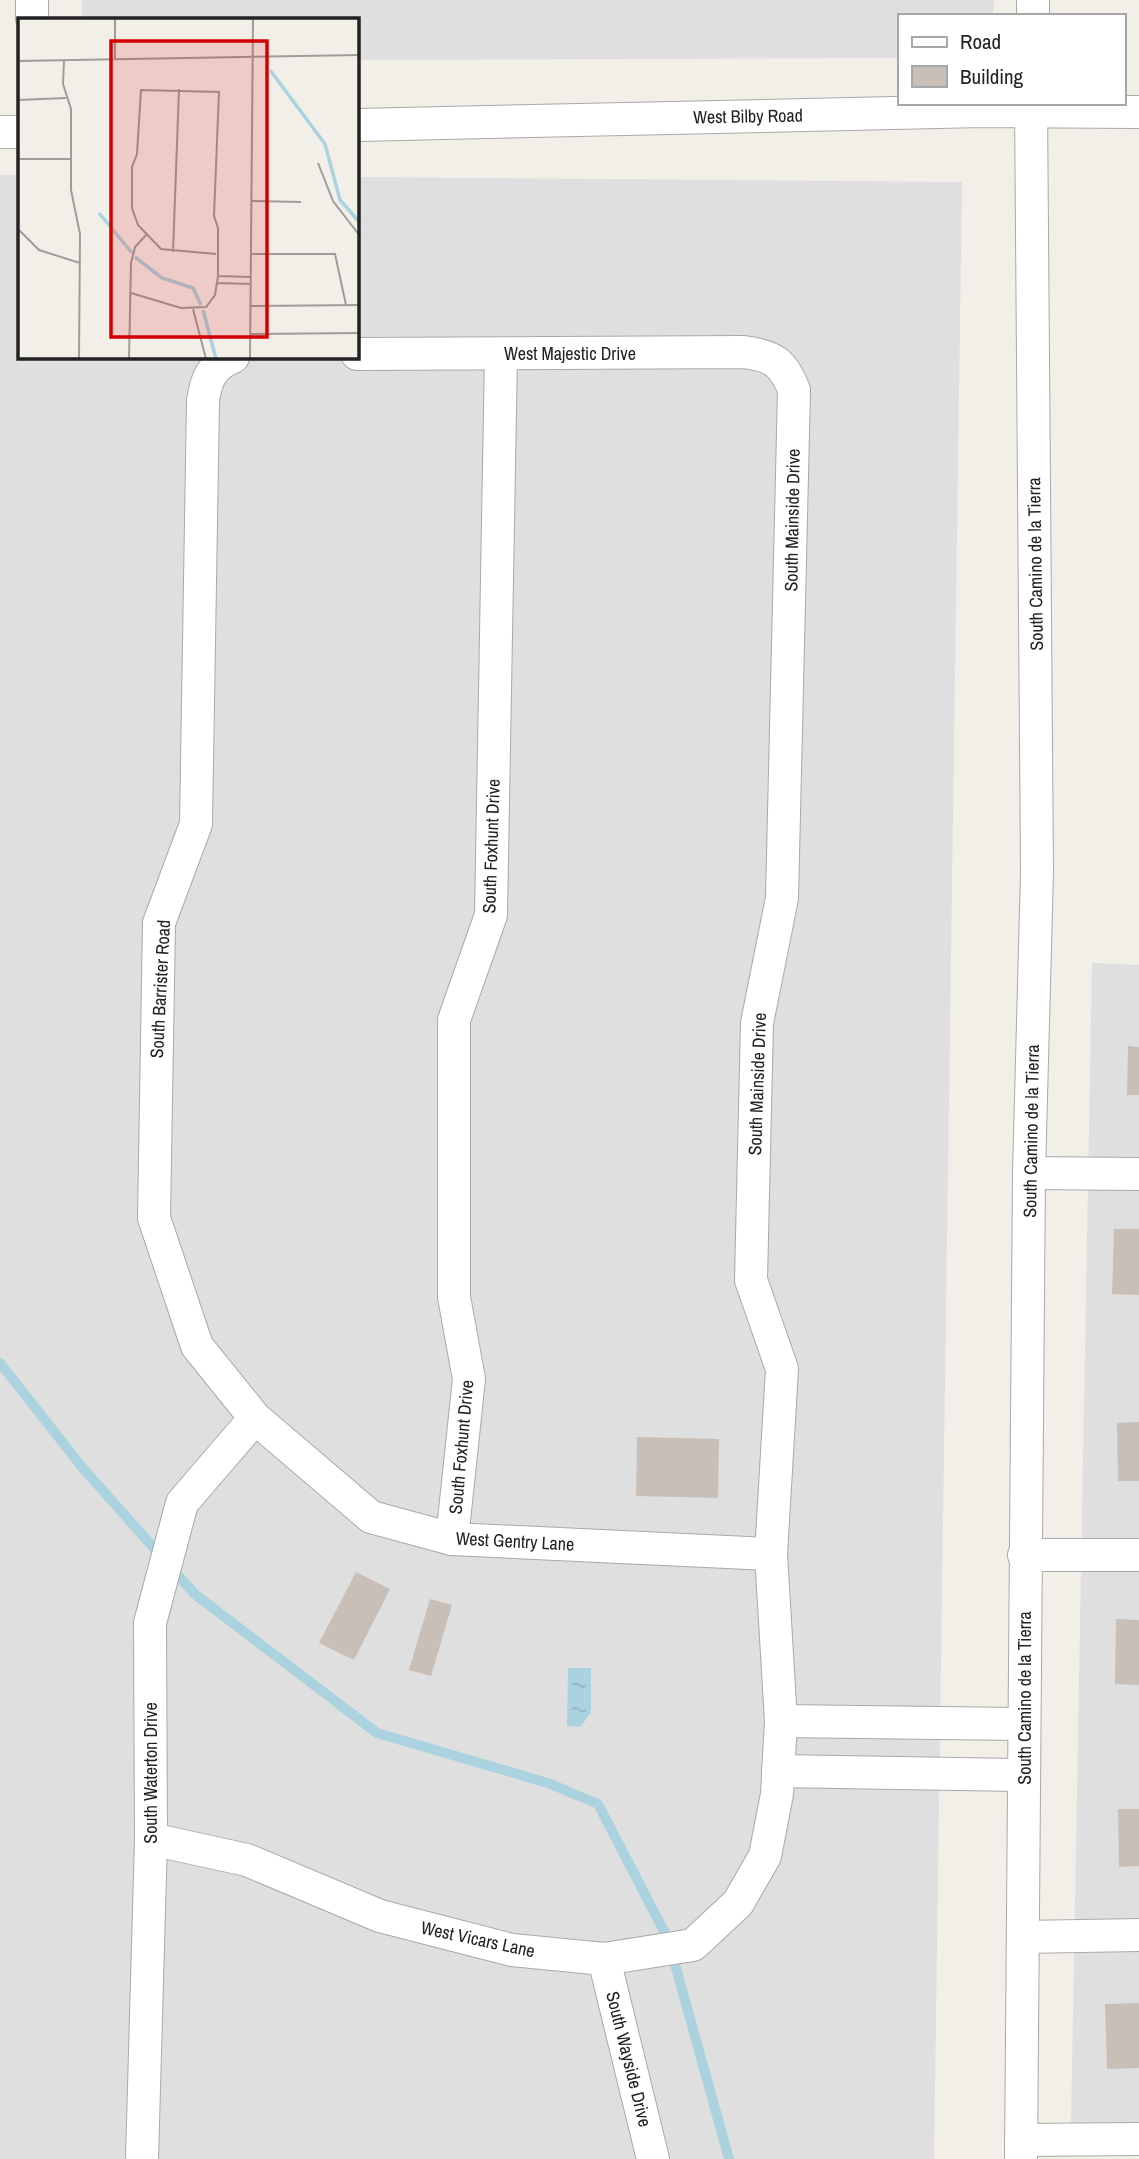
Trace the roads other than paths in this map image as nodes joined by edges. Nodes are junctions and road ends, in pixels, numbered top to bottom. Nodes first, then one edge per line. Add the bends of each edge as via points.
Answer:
1 (32, 0) edge
2 (32, 18) edge
3 (1030, 108) edge
4 (1139, 112) edge
5 (359, 125) edge
6 (0, 132) edge
7 (18, 132) edge
8 (359, 354) edge
9 (501, 354) junction
10 (781, 364) joint
11 (222, 365) edge
12 (1029, 1173) junction
13 (1139, 1174) edge
14 (255, 1418) junction
15 (452, 1539) junction
16 (771, 1554) junction
17 (1024, 1555) junction
18 (1139, 1555) edge
19 (781, 1721) junction
20 (1024, 1724) junction
21 (778, 1771) junction
22 (1024, 1775) junction
23 (151, 1839) junction
24 (1139, 1935) edge
25 (1023, 1937) junction
26 (604, 1959) junction
27 (1139, 2139) edge
28 (1021, 2149) edge
29 (142, 2159) edge
30 (653, 2159) edge

1 - 2 street
3 - 4 street, West Bilby Road
3 - 5 street, West Bilby Road
3 - 12 street, South Camino de la Tierra via 1037,872
6 - 7 street
8 - 9 street, West Majestic Drive
9 - 10 street, West Majestic Drive via 744,352
9 - 15 street, South Foxhunt Drive via 491,915 454,1020 454,1297 469,1380
10 - 16 street, South Mainside Drive via 794,390 795,411 782,898 757,1023 751,1279 782,1369
11 - 14 street, South Barrister Road via 205,385 202,422 196,824 159,923 154,1218 197,1346
12 - 13 street
12 - 17 street, South Camino de la Tierra
14 - 15 street, West Gentry Lane via 372,1517
14 - 23 street, South Waterton Drive via 181,1503 150,1623
15 - 16 street, West Gentry Lane
16 - 19 street, South Mainside Drive
17 - 18 street
17 - 20 street, South Camino de la Tierra
19 - 20 street
19 - 21 street, West Vicars Lane
20 - 22 street, South Camino de la Tierra
21 - 22 street
21 - 26 street, West Vicars Lane via 765,1856 738,1903 693,1945
22 - 25 street, South Camino de la Tierra
23 - 26 street, West Vicars Lane via 247,1860 380,1916 512,1950
23 - 29 street, South Waterton Drive
24 - 25 street
25 - 28 street, South Camino de la Tierra
26 - 30 street, South Wayside Drive
27 - 28 street

